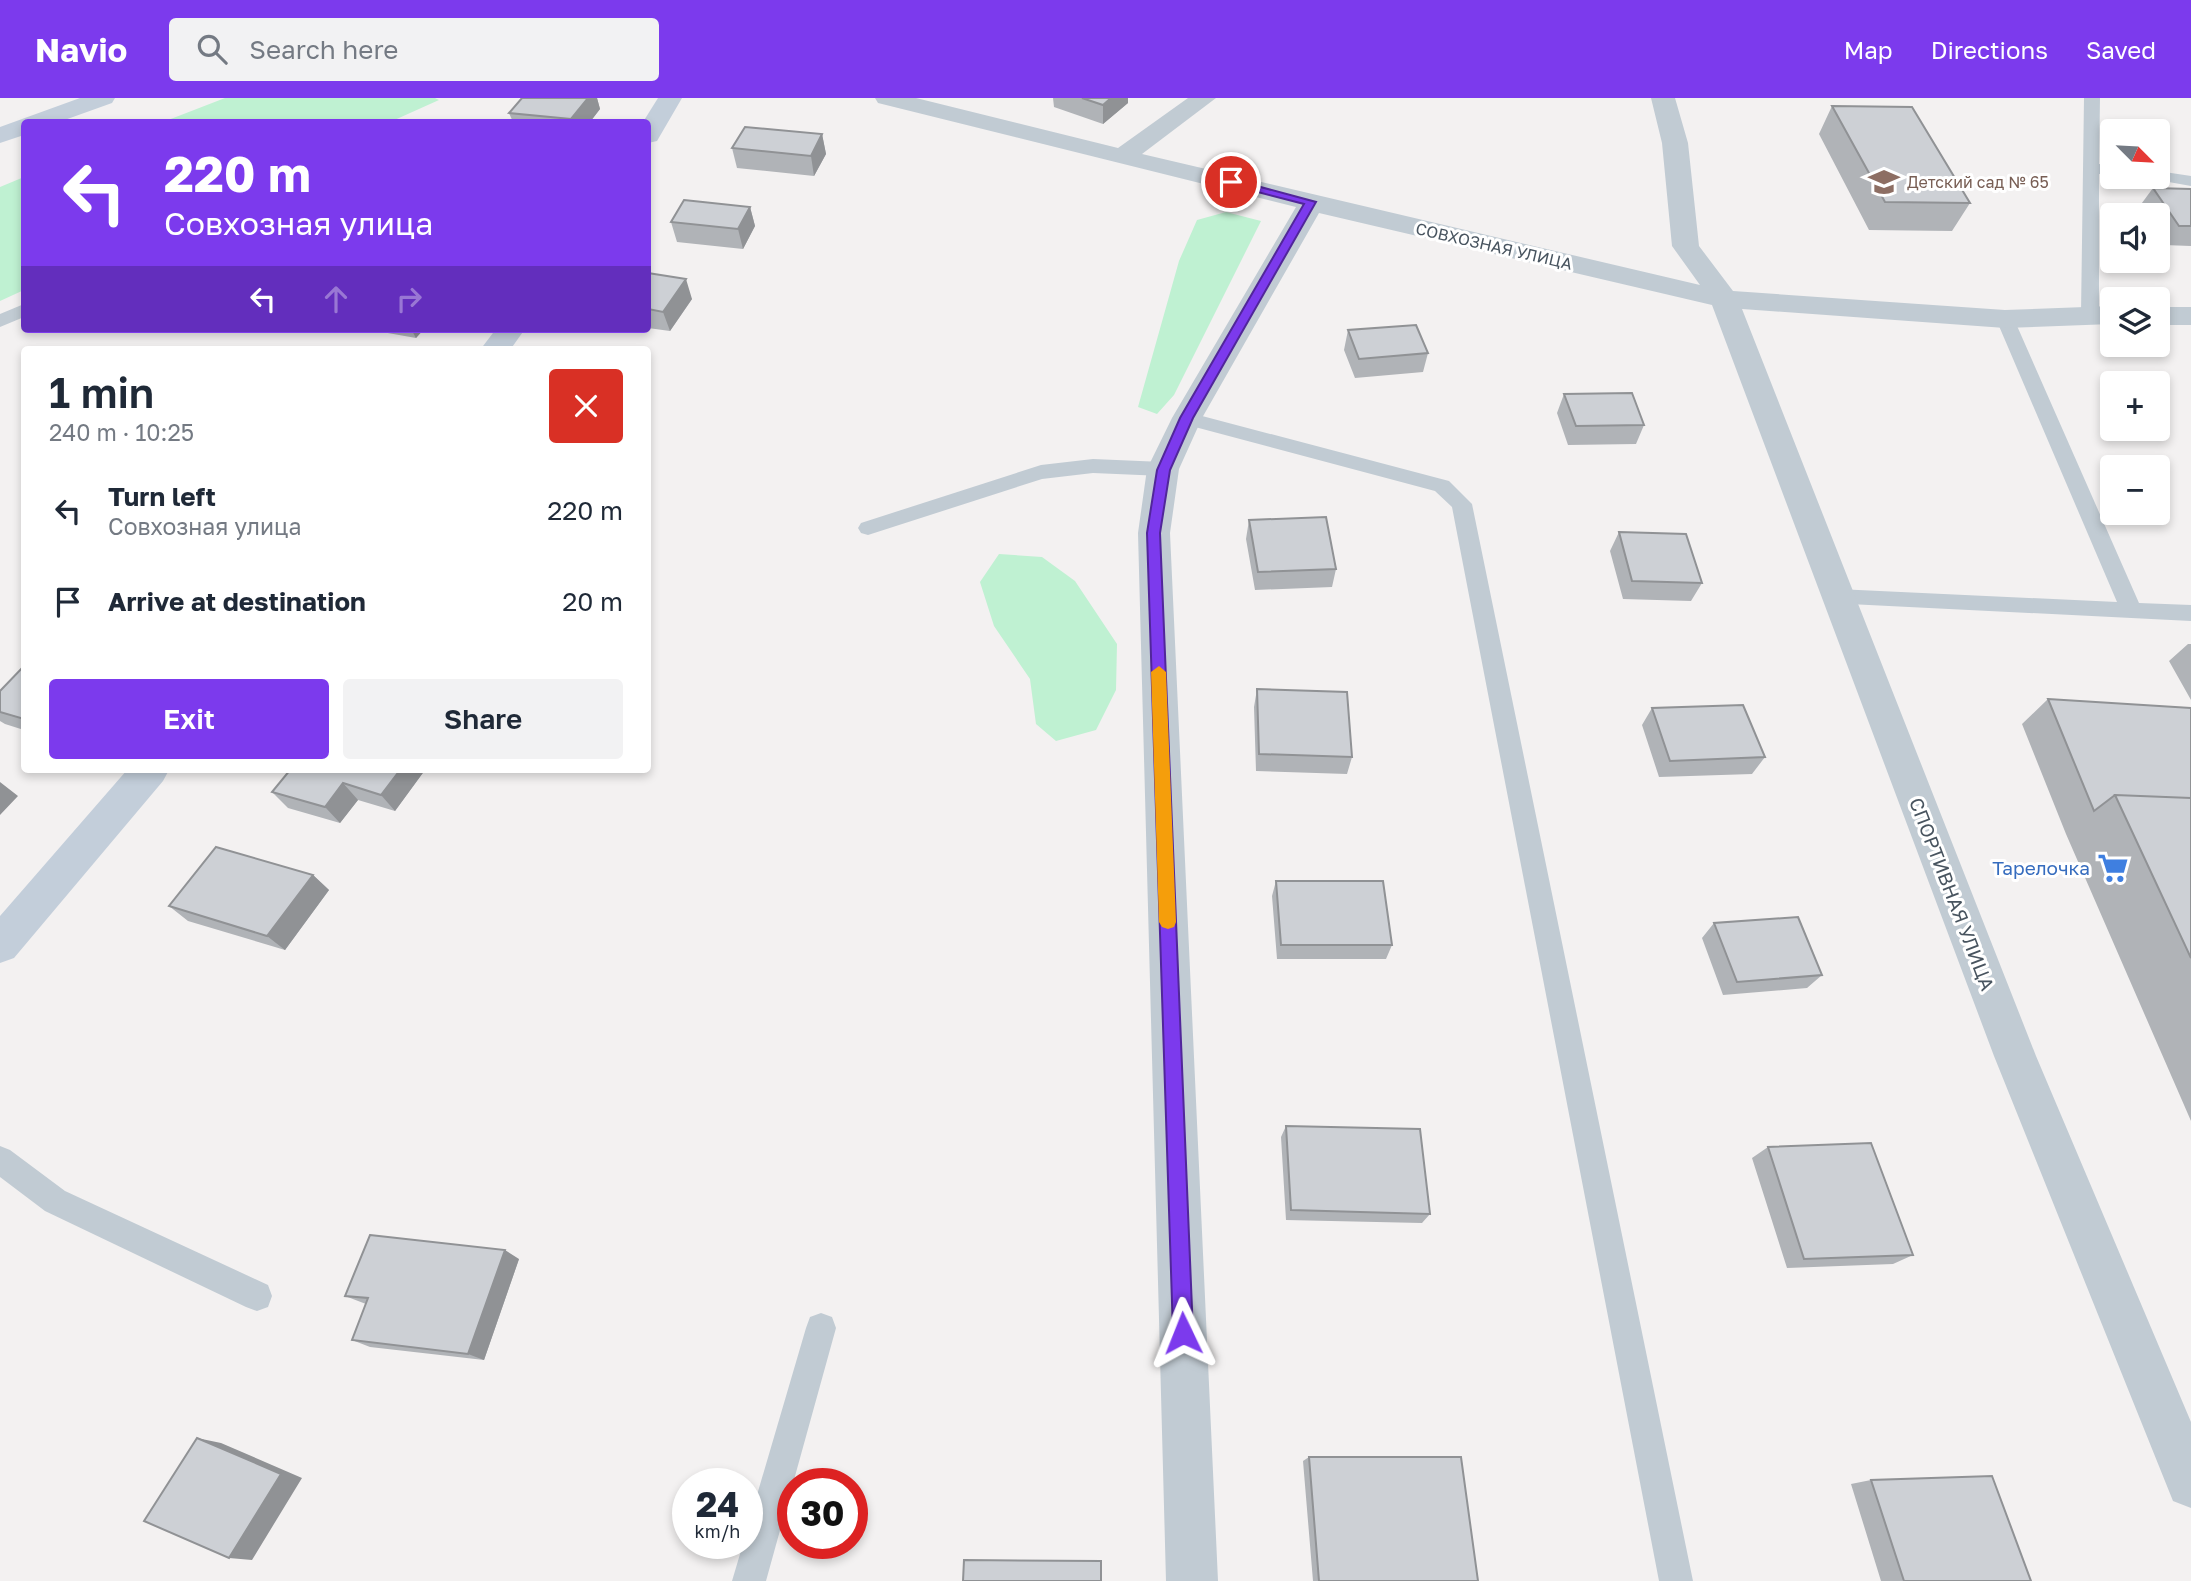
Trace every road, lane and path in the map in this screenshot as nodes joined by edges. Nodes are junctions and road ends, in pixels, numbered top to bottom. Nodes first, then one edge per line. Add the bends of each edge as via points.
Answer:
1 (103, 98) edge
2 (670, 98) edge
3 (887, 98) edge
4 (1204, 98) edge
5 (1663, 98) edge
6 (2092, 98) edge
7 (45, 119) edge
8 (21, 128) edge
9 (651, 131) edge
10 (0, 136) edge
11 (1124, 155) junction
12 (2091, 168) junction
13 (2100, 169) edge
14 (2170, 178) edge
15 (2191, 181) edge
16 (1311, 202) junction
17 (1724, 299) junction
18 (2100, 299) edge
19 (21, 311) edge
20 (2100, 314) edge
21 (2170, 316) edge
22 (2191, 316) edge
23 (2005, 318) junction
24 (0, 321) edge
25 (1186, 418) junction
26 (1163, 470) junction
27 (868, 528) dead end
28 (1837, 597) junction
29 (2132, 611) junction
30 (2191, 612) edge
31 (147, 773) edge
32 (0, 945) edge
33 (0, 1160) edge
34 (257, 1296) dead end
35 (821, 1328) dead end
36 (2191, 1483) edge
37 (748, 1581) edge
38 (1192, 1581) edge
39 (1676, 1581) edge

1 - 7 street
2 - 9 street
3 - 11 street, СОВХОЗНАЯ УЛИЦА
4 - 11 street
5 - 17 street, СПОРТИВНАЯ УЛИЦА via 1675,143 1686,246
6 - 12 lane
8 - 10 street
11 - 16 street, СОВХОЗНАЯ УЛИЦА
12 - 13 lane
12 - 18 lane
14 - 15 lane
16 - 17 street, СОВХОЗНАЯ УЛИЦА
16 - 25 street
17 - 23 street, СОВХОЗНАЯ УЛИЦА
17 - 28 street, СПОРТИВНАЯ УЛИЦА
19 - 24 lane
20 - 23 street, СОВХОЗНАЯ УЛИЦА
21 - 22 street
23 - 29 lane
25 - 26 street
25 - 39 lane via 1442,486 1462,504
26 - 27 lane via 1093,466 1041,472
26 - 38 street via 1154,547
28 - 29 lane
28 - 36 street, СПОРТИВНАЯ УЛИЦА via 2015,1056
29 - 30 lane
31 - 32 street
33 - 34 lane via 55,1201
35 - 37 lane

